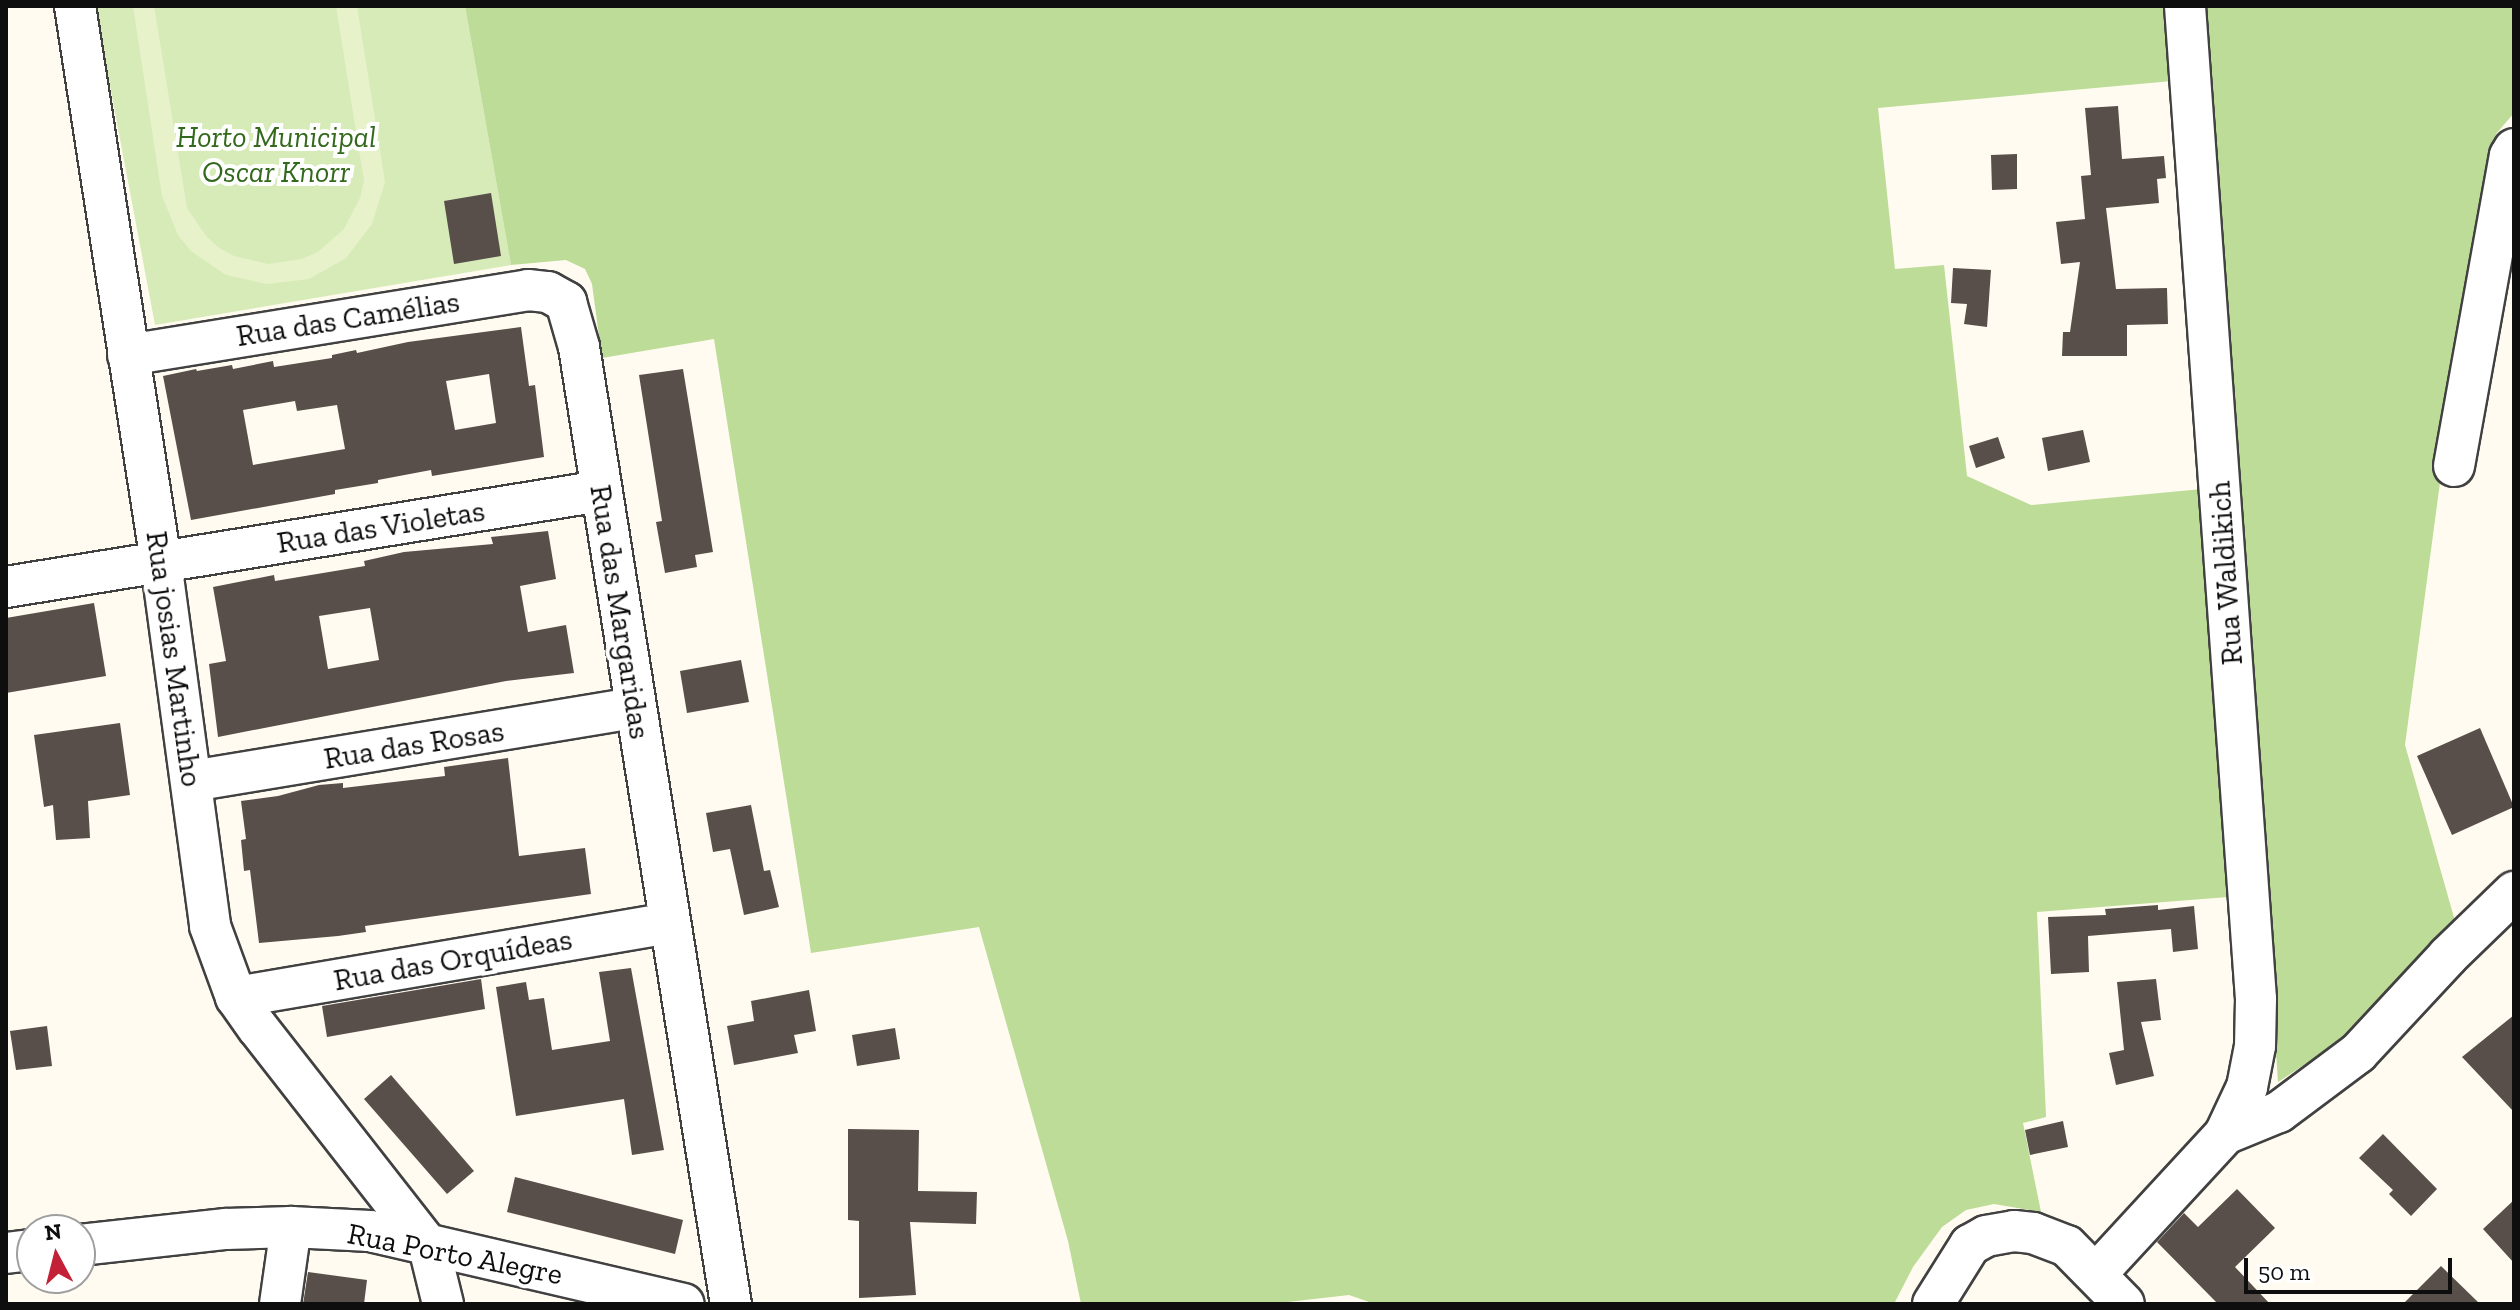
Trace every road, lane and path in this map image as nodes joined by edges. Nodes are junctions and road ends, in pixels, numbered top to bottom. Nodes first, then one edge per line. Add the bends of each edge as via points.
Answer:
1 (75, 6) edge
2 (2185, 6) edge
3 (2514, 149) edge
4 (566, 302) joint
5 (128, 355) junction
6 (2454, 466) dead end
7 (601, 491) junction
8 (161, 562) junction
9 (6, 587) edge
10 (635, 708) junction
11 (192, 781) junction
12 (2513, 896) edge
13 (669, 923) junction
14 (236, 997) junction
15 (2225, 1134) junction
16 (291, 1227) junction
17 (96, 1243) edge
18 (429, 1247) junction
19 (2096, 1274) junction
20 (280, 1304) edge
21 (443, 1304) edge
22 (684, 1304) edge
23 (731, 1304) edge
24 (1933, 1304) edge
25 (2124, 1304) edge

1 - 5 street, Rua josias Martinho
2 - 15 street, Rua Waldikich via 2256,999 2247,1087
3 - 6 street
4 - 5 street, Rua das Camélias via 548,292 528,290
4 - 7 street, Rua das Margaridas via 579,347
5 - 8 street, Rua josias Martinho
7 - 8 street, Rua das Violetas
7 - 10 street, Rua das Margaridas
8 - 9 street, Rua das Violetas
8 - 11 street, Rua josias Martinho
10 - 11 street, Rua das Rosas
10 - 13 street, Rua das Margaridas
11 - 14 street, Rua josias Martinho via 210,926
12 - 15 street via 2448,956 2358,1053 2279,1112
13 - 14 street, Rua das Orquídeas
13 - 23 street, Rua das Margaridas
14 - 18 street, Rua josias Martinho
15 - 19 street
16 - 17 street, Rua Porto Alegre
16 - 18 street, Rua Porto Alegre via 370,1231
16 - 20 street
18 - 21 street
18 - 22 street, Rua Porto Alegre
19 - 24 street via 2058,1241 2024,1232 1997,1234 1970,1245
19 - 25 street

